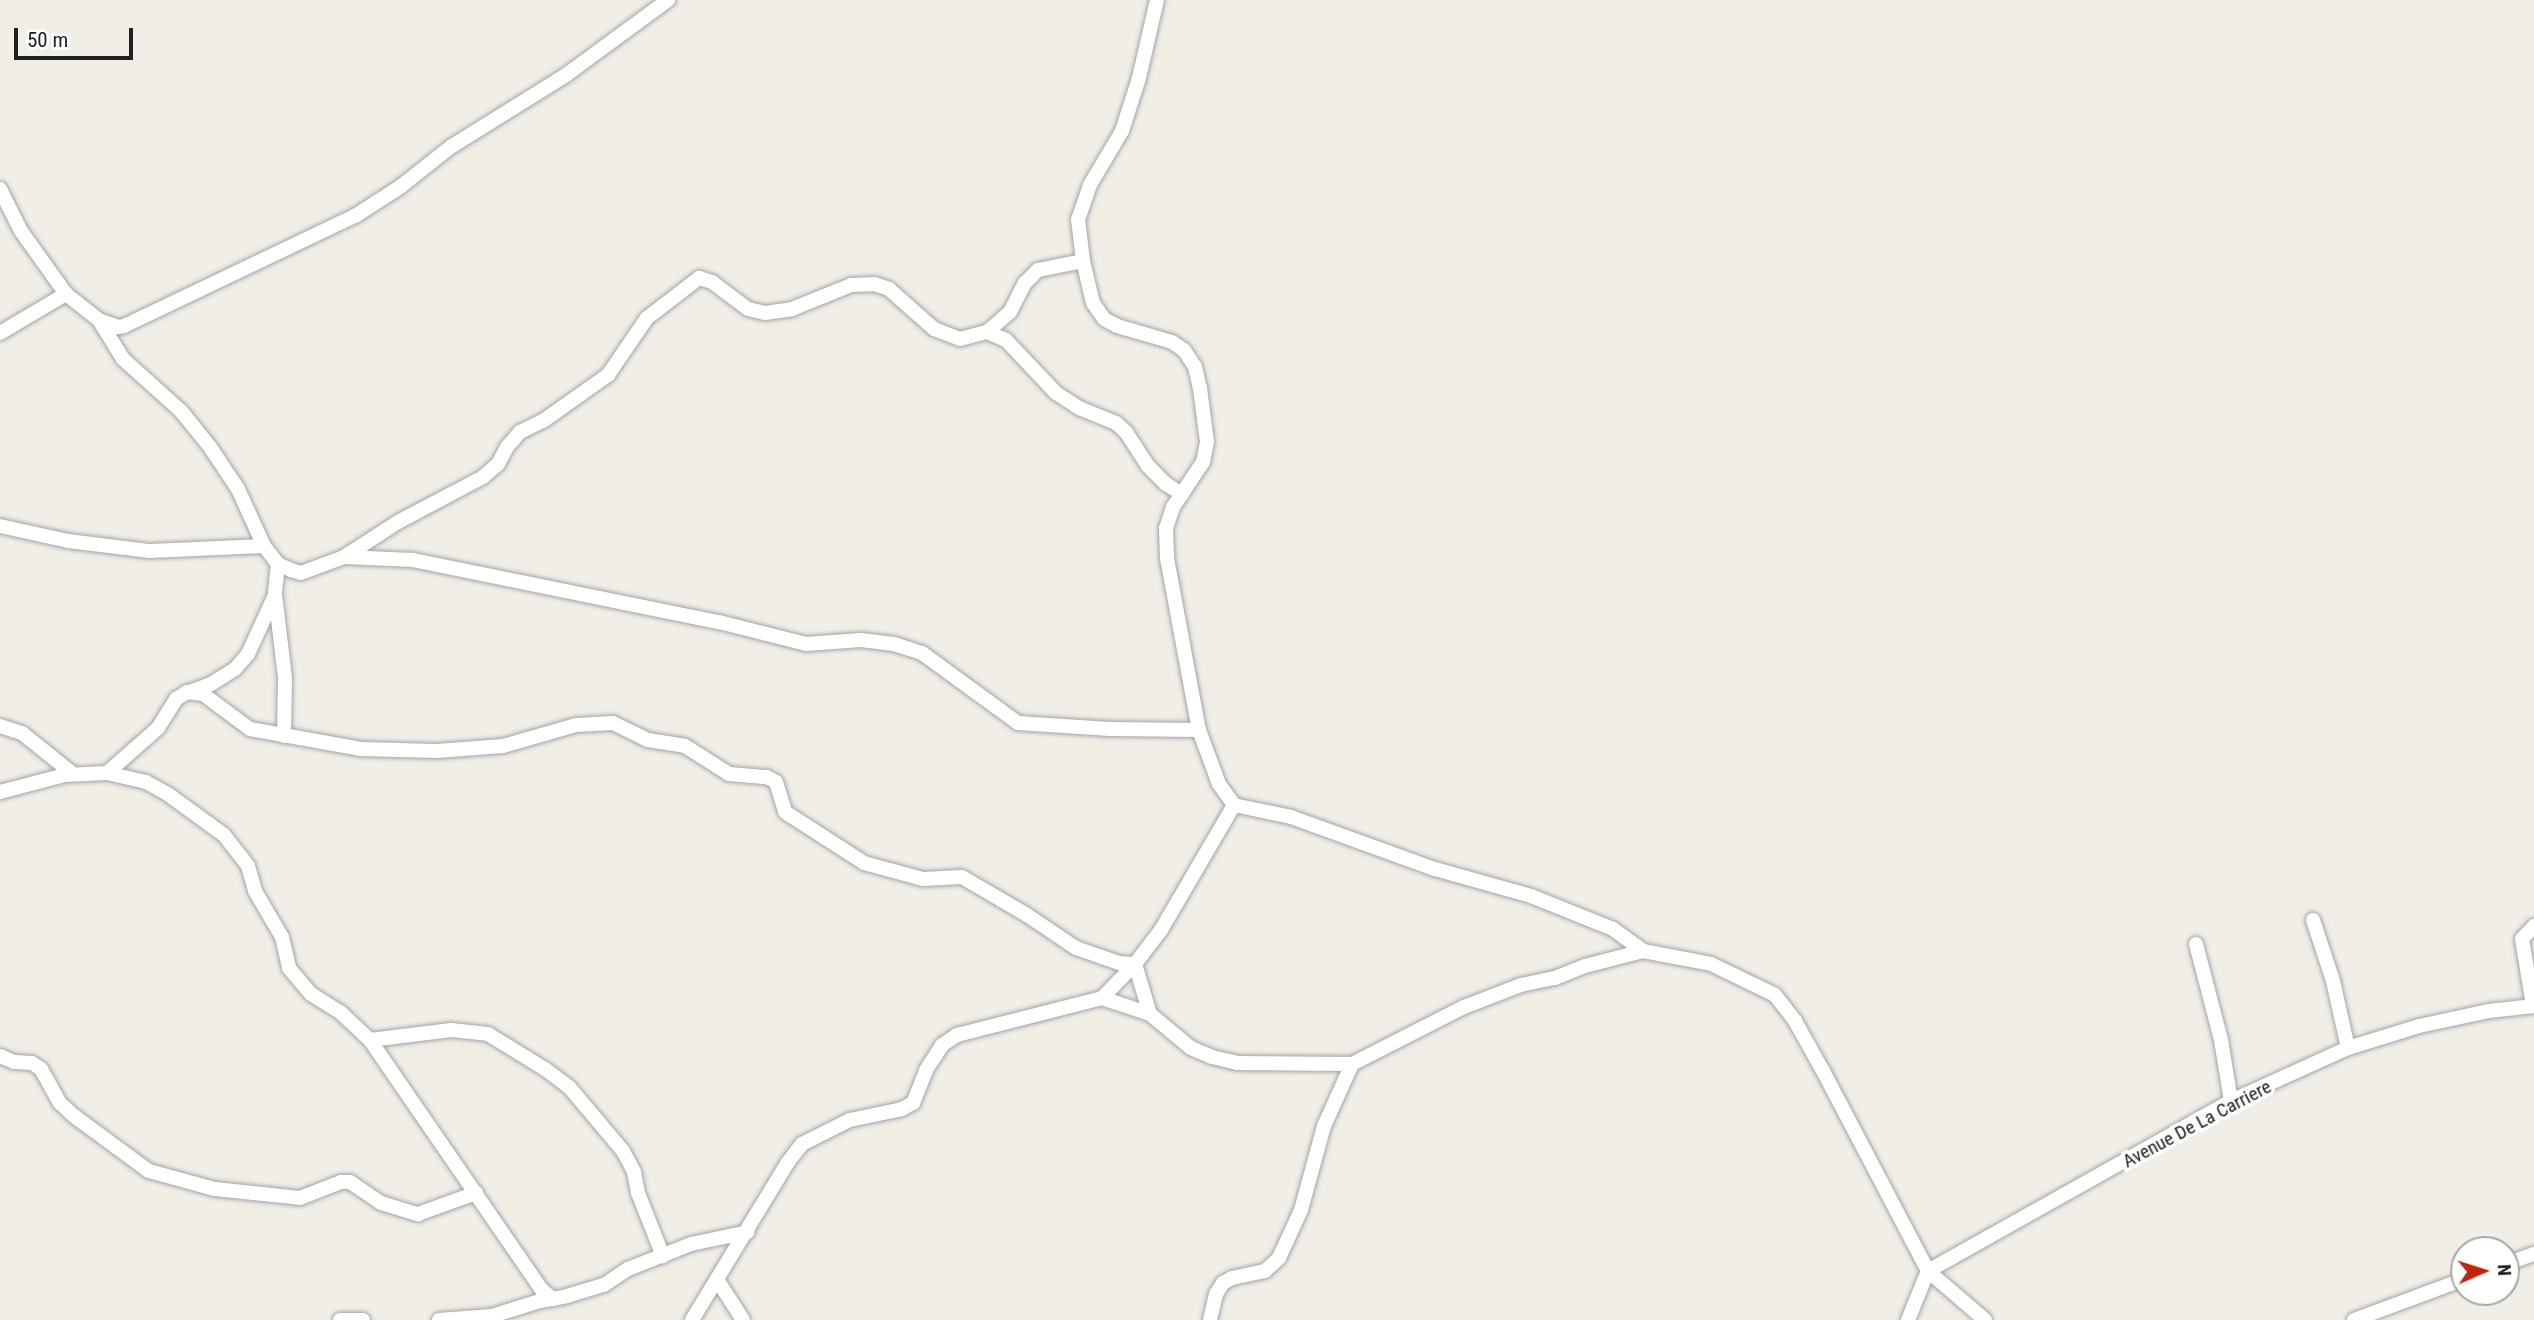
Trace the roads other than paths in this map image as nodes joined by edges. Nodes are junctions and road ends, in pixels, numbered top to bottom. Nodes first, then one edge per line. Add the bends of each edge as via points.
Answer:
1 (668, 0) edge
2 (1157, 0) edge
3 (0, 189) edge
4 (1083, 261) junction
5 (66, 294) junction
6 (99, 320) junction
7 (987, 332) junction
8 (0, 333) edge
9 (1182, 494) junction
10 (0, 526) edge
11 (264, 546) junction
12 (344, 557) junction
13 (278, 564) junction
14 (275, 594) junction
15 (187, 692) junction
16 (0, 726) edge
17 (1199, 730) junction
18 (284, 736) junction
19 (107, 773) junction
20 (73, 774) junction
21 (0, 792) edge
22 (1234, 805) junction
23 (2313, 919) dead end
24 (2534, 926) edge
25 (2196, 944) dead end
26 (1643, 951) junction
27 (1135, 964) junction
28 (1102, 998) junction
29 (2533, 1006) edge
30 (1150, 1014) junction
31 (370, 1040) junction
32 (2348, 1048) junction
33 (0, 1056) edge
34 (1352, 1064) junction
35 (2231, 1101) junction
36 (477, 1193) junction
37 (747, 1232) junction
38 (663, 1256) junction
39 (1928, 1271) junction
40 (718, 1281) junction
41 (2450, 1284) edge
42 (553, 1299) junction
43 (340, 1320) edge
44 (363, 1320) edge
45 (439, 1320) edge
46 (692, 1320) edge
47 (743, 1320) edge
48 (1210, 1320) edge
49 (1908, 1320) edge
50 (1985, 1320) edge
51 (2354, 1320) edge

1 - 6 street via 566,75 452,146 355,216 124,326
2 - 4 street via 1122,131 1083,201 1078,219
3 - 5 street via 21,231
4 - 7 street via 1038,270 1010,312
4 - 9 street via 1093,303 1104,319 1172,342 1195,367 1207,442 1203,462
5 - 6 street
5 - 8 street
6 - 11 street via 123,359 181,411 210,447 238,489
7 - 9 street via 1006,340 1056,393 1116,423 1148,466
7 - 12 street via 960,339 934,330 889,289 874,284 851,285 792,309 765,313 748,309 712,282 699,278 647,318 608,375 520,432 483,477
9 - 17 street via 1166,528 1167,558
10 - 11 street via 68,541 150,551
11 - 13 street
12 - 13 street via 301,573
12 - 17 street via 449,566 806,644 861,640 894,644 922,653 1018,723
13 - 14 street
14 - 15 street via 248,654 235,669
14 - 18 street via 285,678
15 - 18 street via 203,694 250,729
15 - 19 street via 176,699 158,728
16 - 20 street via 22,733
17 - 22 street via 1219,784
18 - 27 street via 361,749 437,751 503,746 576,724 613,723 648,740 685,746 729,774 776,782 785,812 864,863 923,879 962,877 1076,948
19 - 20 street
19 - 31 street via 146,782 169,794 224,835 248,866 298,982
20 - 21 street
22 - 26 street via 1291,817 1399,858 1531,896 1613,929
22 - 27 street via 1161,930
23 - 32 street
24 - 29 street via 2522,939
25 - 35 street via 2221,1040
26 - 34 street via 1521,985 1464,1007
26 - 39 street via 1711,964 1774,995 1795,1021 1823,1071
27 - 28 street
27 - 30 street
28 - 30 street
28 - 37 street via 973,1029 942,1045 913,1103 902,1110 849,1120 802,1144
29 - 32 street, Avenue De La Carriere via 2419,1026
30 - 34 street via 1191,1048 1212,1057 1237,1063
31 - 36 street
31 - 38 street via 451,1030 488,1034 545,1069 570,1088 623,1151
32 - 35 street, Avenue De La Carriere
33 - 36 street via 41,1069 60,1103 149,1171 215,1189 300,1198 350,1182 381,1203 418,1214
34 - 48 street via 1324,1126 1301,1210 1279,1258 1265,1271 1223,1283
35 - 39 street, Avenue De La Carriere
36 - 42 street via 541,1289
37 - 38 street via 691,1244
37 - 40 street
38 - 42 street via 628,1269 604,1285
39 - 49 street
39 - 50 street
40 - 46 street
40 - 47 street
41 - 51 street
42 - 45 street via 492,1316
43 - 44 street

